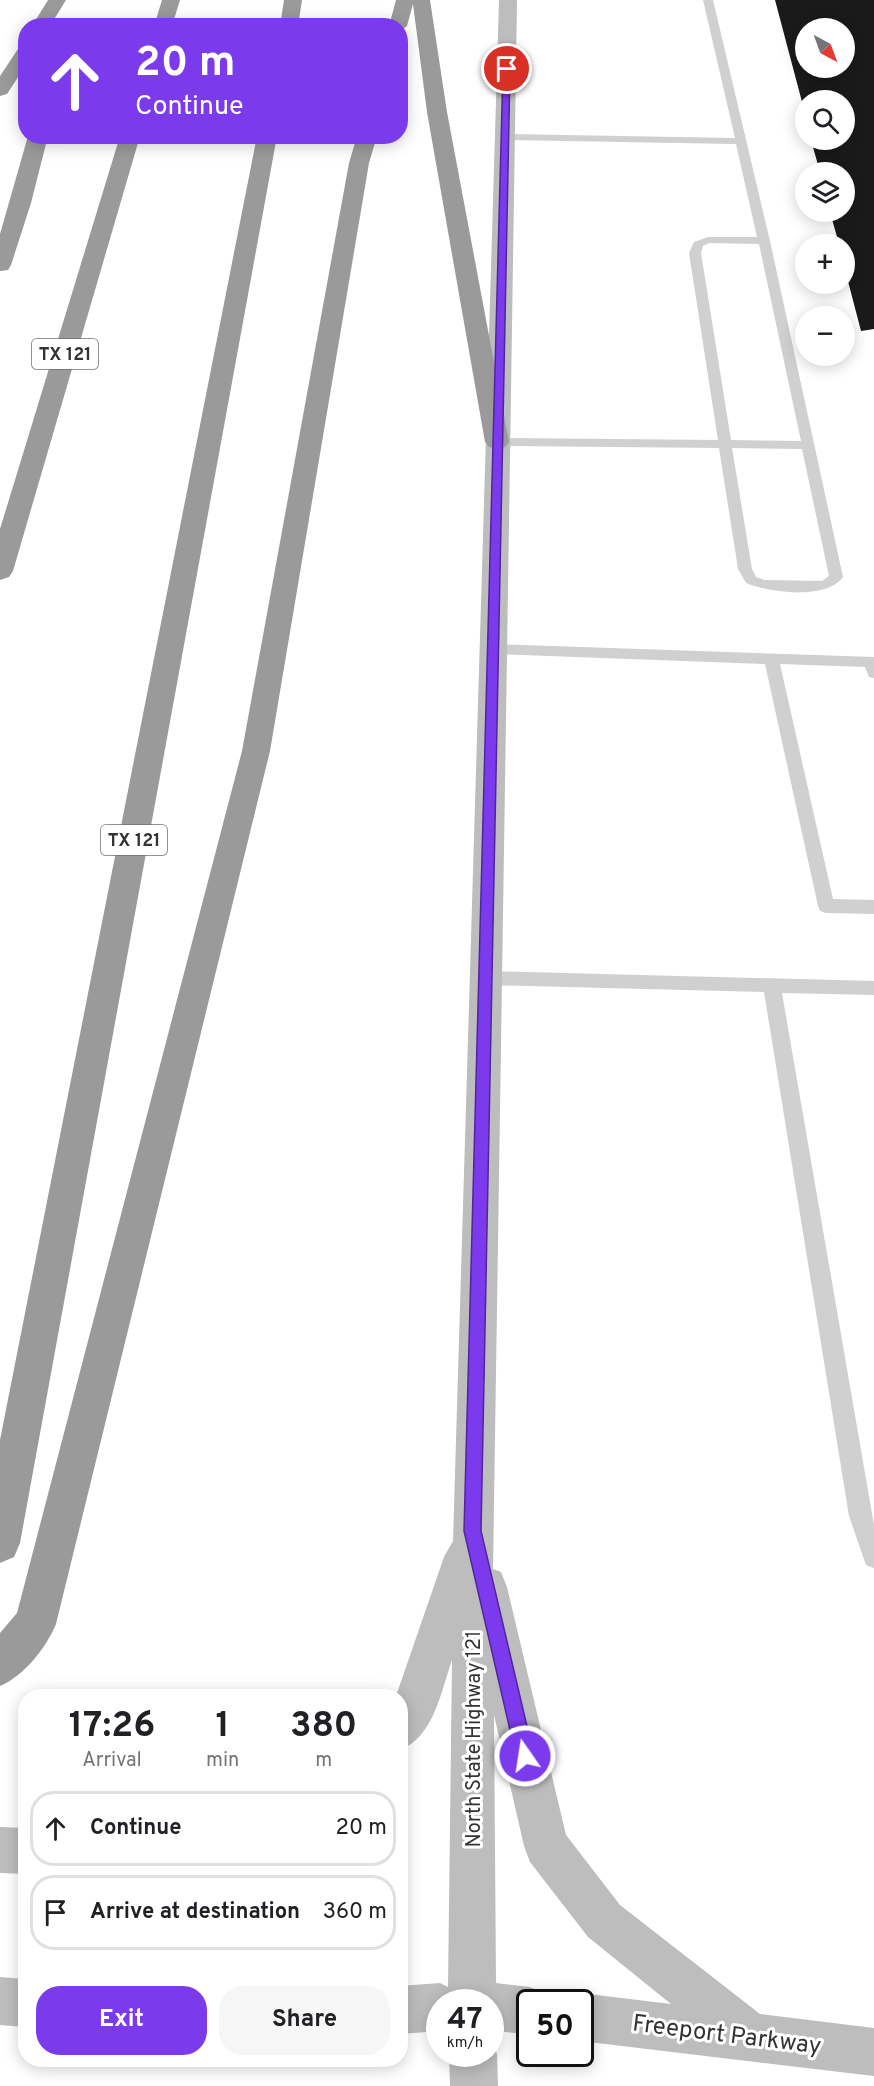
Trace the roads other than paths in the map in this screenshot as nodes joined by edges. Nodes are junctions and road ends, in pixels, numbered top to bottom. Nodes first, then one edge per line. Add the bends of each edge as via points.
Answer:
1 (57, 0) edge
2 (67, 0) edge
3 (171, 0) edge
4 (293, 0) edge
5 (405, 0) edge
6 (421, 0) edge
7 (508, 0) edge
8 (708, 0) edge
9 (46, 18) edge
10 (64, 18) edge
11 (165, 18) edge
12 (290, 18) edge
13 (400, 18) edge
14 (18, 62) edge
15 (0, 90) edge
16 (505, 137) junction
17 (740, 141) junction
18 (36, 144) edge
19 (128, 144) edge
20 (265, 144) edge
21 (363, 150) edge
22 (764, 242) junction
23 (0, 265) edge
24 (496, 442) junction
25 (726, 444) junction
26 (808, 445) junction
27 (0, 571) edge
28 (492, 649) junction
29 (771, 659) junction
30 (874, 673) edge
31 (874, 907) edge
32 (485, 978) junction
33 (772, 986) junction
34 (874, 988) edge
35 (473, 1531) junction
36 (0, 1543) edge
37 (874, 1557) edge
38 (0, 1665) edge
39 (408, 1716) edge
40 (0, 1850) edge
41 (18, 1851) edge
42 (472, 1989) edge
43 (0, 2001) edge
44 (18, 2002) edge
45 (426, 2008) edge
46 (408, 2009) edge
47 (594, 2019) edge
48 (750, 2037) junction
49 (874, 2052) edge
50 (473, 2067) edge
51 (474, 2086) edge

1 - 9 highway
2 - 10 highway
3 - 11 highway
4 - 12 highway
5 - 13 highway
6 - 24 highway
7 - 16 main road, North State Highway 121
8 - 17 lane
14 - 15 highway
16 - 17 lane
16 - 24 main road, North State Highway 121
17 - 22 lane
18 - 23 highway
19 - 27 highway, TX 121
20 - 36 highway, TX 121
21 - 38 highway via 256,751 35,1624
22 - 25 lane via 708,240 698,244 695,253
22 - 26 lane
24 - 25 lane
24 - 28 main road, North State Highway 121
25 - 26 lane
25 - 26 lane via 745,569 751,580 763,585 810,587 826,585 836,577
28 - 29 lane
28 - 32 main road, North State Highway 121
29 - 30 lane via 872,662
29 - 31 lane via 826,906
32 - 33 lane
32 - 35 main road, North State Highway 121
33 - 34 lane
33 - 37 lane via 860,1516
35 - 39 main road via 416,1704
35 - 42 main road, North State Highway 121
35 - 48 main road via 546,1846 604,1921
40 - 41 main road
43 - 44 main road
45 - 46 main road
47 - 48 main road, Freeport Parkway
48 - 49 main road, Freeport Parkway
50 - 51 main road

